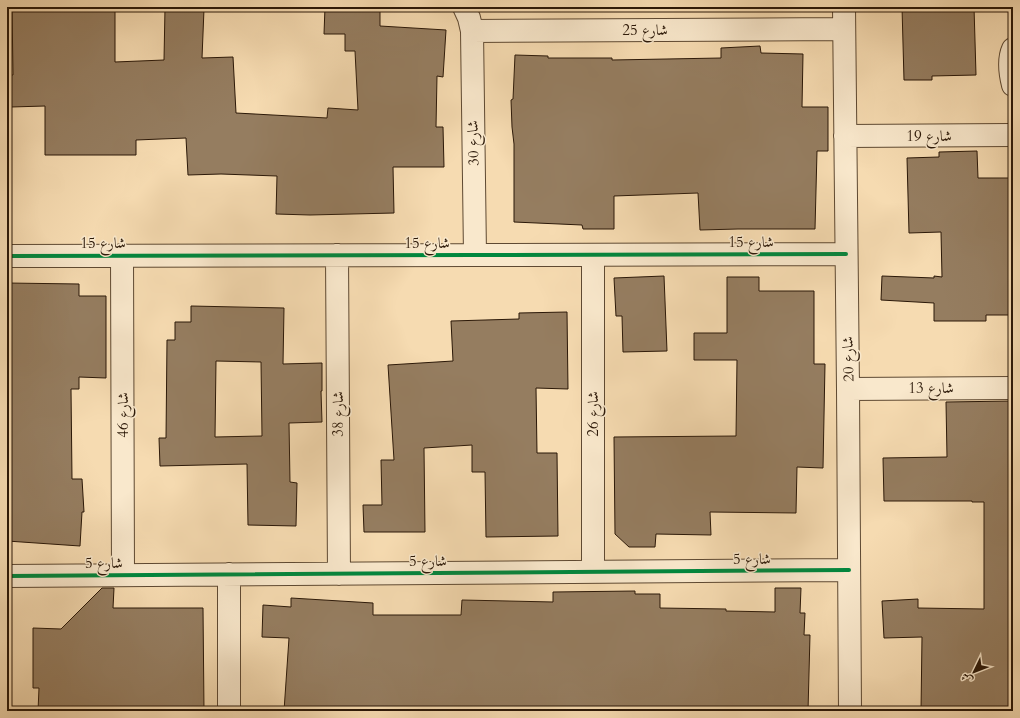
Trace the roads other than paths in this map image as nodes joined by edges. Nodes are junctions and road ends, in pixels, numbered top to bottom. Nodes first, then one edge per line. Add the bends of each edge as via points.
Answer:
1 (464, 7) edge
2 (844, 7) edge
3 (844, 29) junction
4 (472, 31) junction
5 (1013, 49) edge
6 (1013, 85) edge
7 (1013, 135) edge
8 (845, 136) junction
9 (846, 254) junction
10 (122, 255) junction
11 (338, 255) junction
12 (475, 255) junction
13 (593, 255) junction
14 (7, 256) edge
15 (1013, 388) edge
16 (848, 389) junction
17 (849, 570) junction
18 (593, 572) junction
19 (229, 574) junction
20 (339, 574) junction
21 (123, 575) junction
22 (7, 576) edge
23 (228, 711) edge
24 (850, 711) edge

1 - 4 street
2 - 3 street, شارع 20
3 - 4 street, شارع 25
3 - 8 street, شارع 20
4 - 12 street, شارع 30
5 - 6 street via 1010,59
7 - 8 street, شارع 19
8 - 9 street, شارع 20
9 - 13 street, شارع 15
9 - 16 street, شارع 20
10 - 11 street, شارع 15
10 - 14 street, شارع 15
10 - 21 street, شارع 46
11 - 12 street, شارع 15
11 - 20 street, شارع 38
12 - 13 street, شارع 15
13 - 18 street, شارع 26
15 - 16 street, شارع 13
16 - 17 street, شارع 20
17 - 18 street, شارع 5
17 - 24 street, شارع 20
18 - 20 street, شارع 5
19 - 20 street, شارع 5
19 - 21 street, شارع 5
19 - 23 street
21 - 22 street, شارع 5

